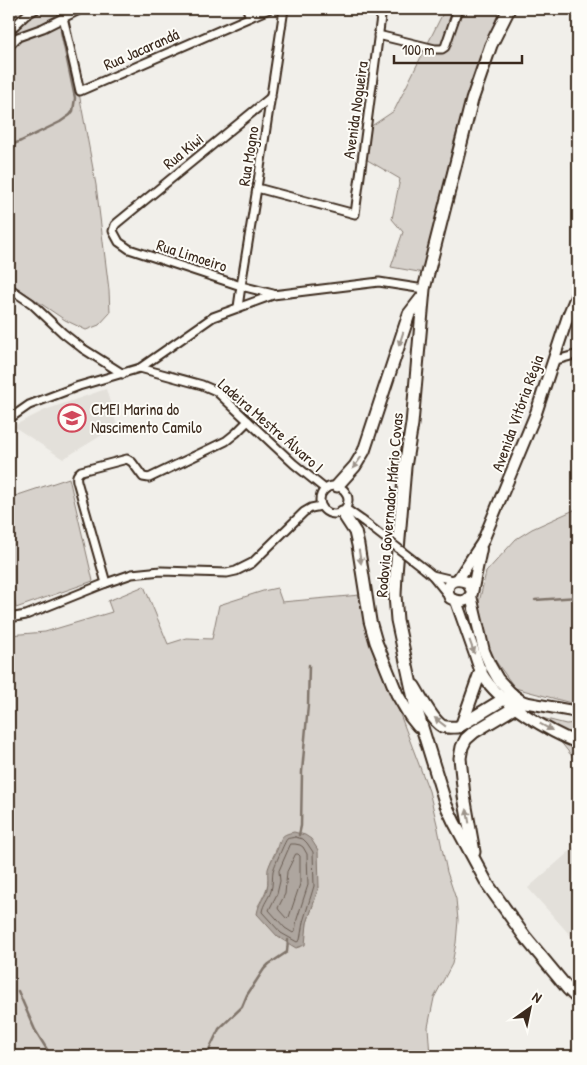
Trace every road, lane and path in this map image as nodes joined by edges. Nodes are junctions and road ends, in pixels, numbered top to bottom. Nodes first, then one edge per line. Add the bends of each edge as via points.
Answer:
1 (36, 9) edge
2 (81, 9) edge
3 (246, 9) edge
4 (269, 9) edge
5 (284, 9) edge
6 (382, 9) edge
7 (458, 9) edge
8 (509, 9) edge
9 (250, 16) junction
10 (63, 17) junction
11 (9, 32) edge
12 (378, 35) junction
13 (18, 37) junction
14 (9, 46) edge
15 (271, 97) junction
16 (257, 188) junction
17 (114, 228) joint
18 (240, 286) junction
19 (9, 288) edge
20 (423, 292) junction
21 (578, 292) edge
22 (273, 295) junction
23 (238, 307) junction
24 (578, 354) edge
25 (553, 361) junction
26 (140, 368) junction
27 (123, 374) junction
28 (9, 419) edge
29 (248, 421) junction
30 (337, 486) junction
31 (325, 489) junction
32 (321, 506) junction
33 (344, 510) junction
34 (482, 543) junction
35 (429, 572) junction
36 (456, 580) junction
37 (106, 583) junction
38 (471, 593) junction
39 (453, 599) junction
40 (9, 618) edge
41 (480, 670) junction
42 (408, 676) junction
43 (508, 696) junction
44 (519, 705) junction
45 (578, 712) edge
46 (462, 724) junction
47 (422, 731) junction
48 (578, 743) edge
49 (476, 864) junction
50 (578, 999) edge

1 - 11 street
2 - 10 street
3 - 9 street
4 - 9 street, Rua Jacarandá
5 - 15 street, Rua Mogno
6 - 12 street, Avenida Nogueira
7 - 12 street via 444,49 434,50
8 - 20 main road, Rodovia Governador Mário Covas via 491,45 472,100
9 - 10 street, Rua Jacarandá via 80,91
10 - 13 street
11 - 13 street
12 - 16 street, Avenida Nogueira via 354,214
13 - 14 street
15 - 16 street, Rua Mogno
15 - 17 street, Rua Kiwi
16 - 18 street, Rua Mogno
17 - 18 street, Rua Limoeiro via 119,242 126,248
18 - 22 street, Rua Limoeiro
18 - 23 street, Rua Mogno
19 - 27 street via 72,340
20 - 22 street via 378,282
20 -> 30 main road via 409,314 364,450
20 - 42 main road, Rodovia Governador Mário Covas via 395,596
21 - 25 street, Avenida Vitória Régia
22 - 23 street
23 - 26 street via 213,317
24 - 25 street
25 - 34 street, Avenida Vitória Régia via 536,413
26 - 27 street
26 - 29 street, Ladeira Mestre Álvaro I via 216,391
27 - 28 street via 29,405
29 - 31 street, Ladeira Mestre Álvaro I
29 - 37 street via 226,440 149,478 143,477 132,462 124,458 78,474 77,481
30 - 31 street
30 - 33 street via 348,496
31 - 32 street via 320,498
32 - 33 street via 332,514 340,514
32 - 37 street via 304,512 252,563 236,571 146,572
33 - 35 street, bridge
33 -> 47 main road via 355,532 370,621 384,664 400,699
34 - 36 street, Avenida Vitória Régia
34 - 38 street, Avenida Vitória Régia
35 - 36 street
35 - 39 street
36 - 38 street via 467,582
36 - 39 street via 449,584 448,589
37 - 40 street via 26,615
38 - 39 street via 467,600 461,602
38 - 43 street via 484,651
39 -> 41 street
41 - 43 street via 488,682
41 - 46 main road
46 -> 42 main road via 449,728 442,726
42 - 47 main road, Rodovia Governador Mário Covas
43 - 44 street
43 - 46 main road
44 - 45 street
44 -> 48 street via 544,726
49 -> 44 main road via 464,796 462,747 474,732
47 - 49 main road, Rodovia Governador Mário Covas via 446,805
49 - 50 main road, Rodovia Governador Mário Covas via 525,937

